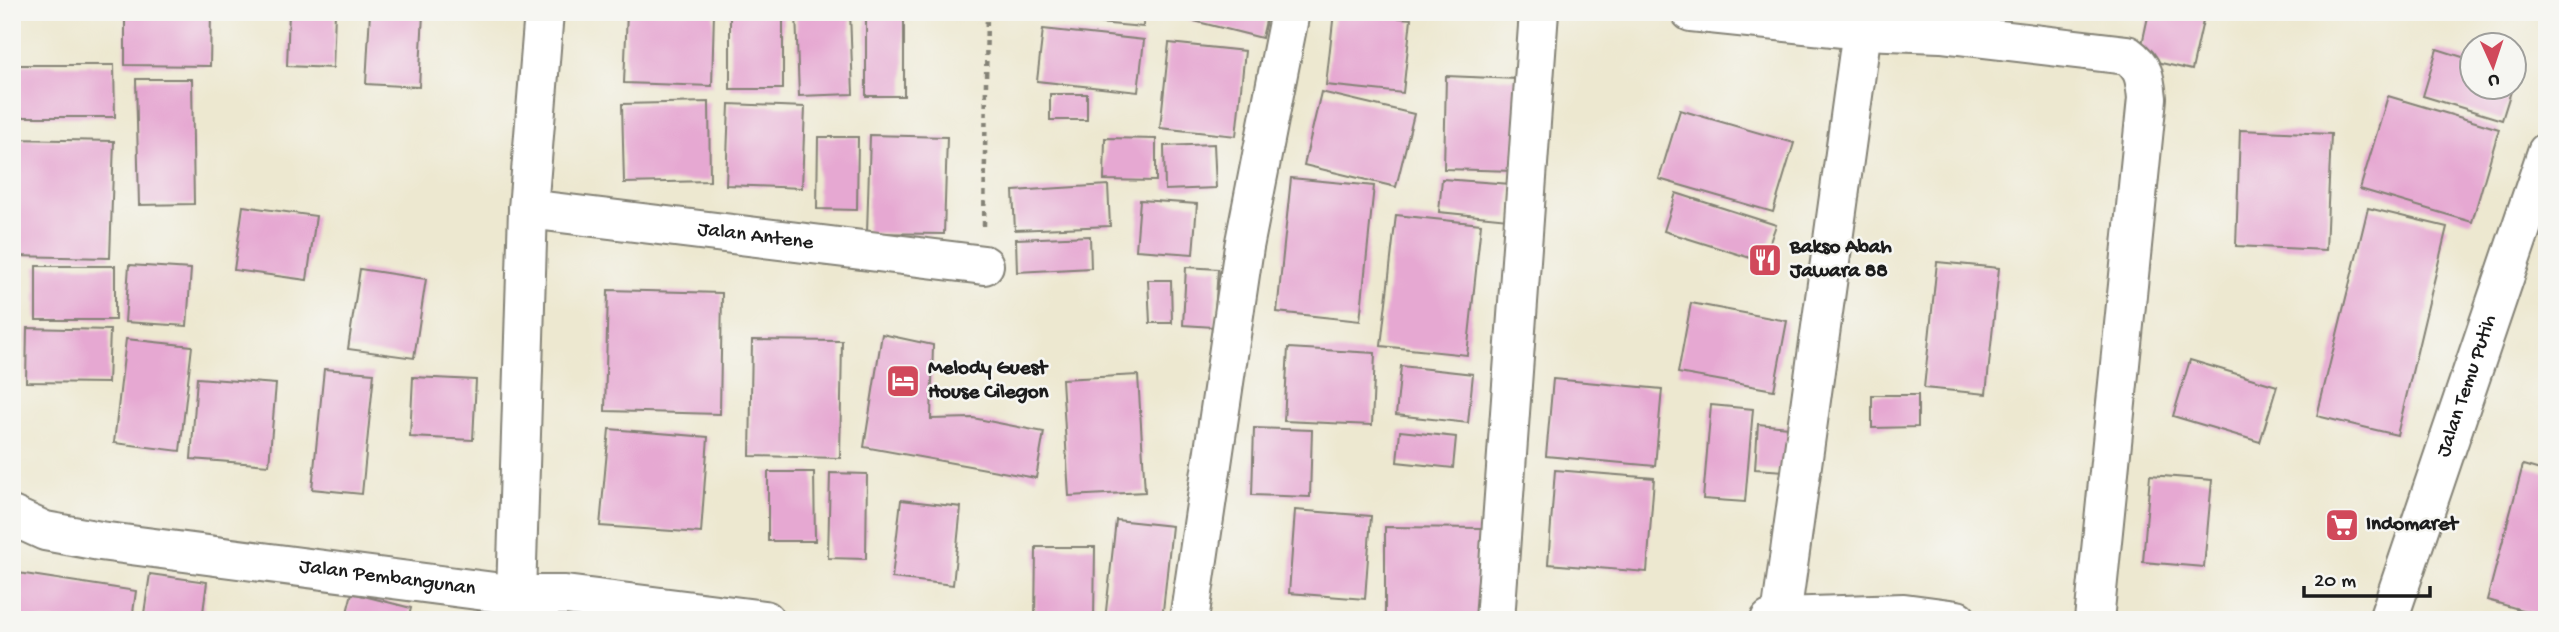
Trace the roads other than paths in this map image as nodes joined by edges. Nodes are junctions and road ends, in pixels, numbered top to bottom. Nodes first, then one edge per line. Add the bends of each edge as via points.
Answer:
1 (544, 12) edge
2 (1290, 12) edge
3 (1539, 12) edge
4 (1690, 12) edge
5 (1862, 30) junction
6 (2547, 152) edge
7 (528, 209) junction
8 (984, 265) road end
9 (12, 516) edge
10 (514, 607) edge
11 (1776, 618) edge
12 (765, 620) edge
13 (1189, 620) edge
14 (1495, 620) edge
15 (1957, 620) edge
16 (2094, 620) edge
17 (2388, 620) edge

1 - 7 street
2 - 13 street via 1244,247
3 - 14 street
4 - 5 street
5 - 11 street
5 - 16 street via 1941,33 2127,55 2140,64 2145,76 2147,98
6 - 17 street, Jalan Temu Putih
7 - 8 street, Jalan Antene
7 - 10 street
9 - 10 street, Jalan Pembangunan via 45,531 100,541
10 - 12 street, Jalan Pembangunan via 565,595
11 - 15 street via 1904,613

